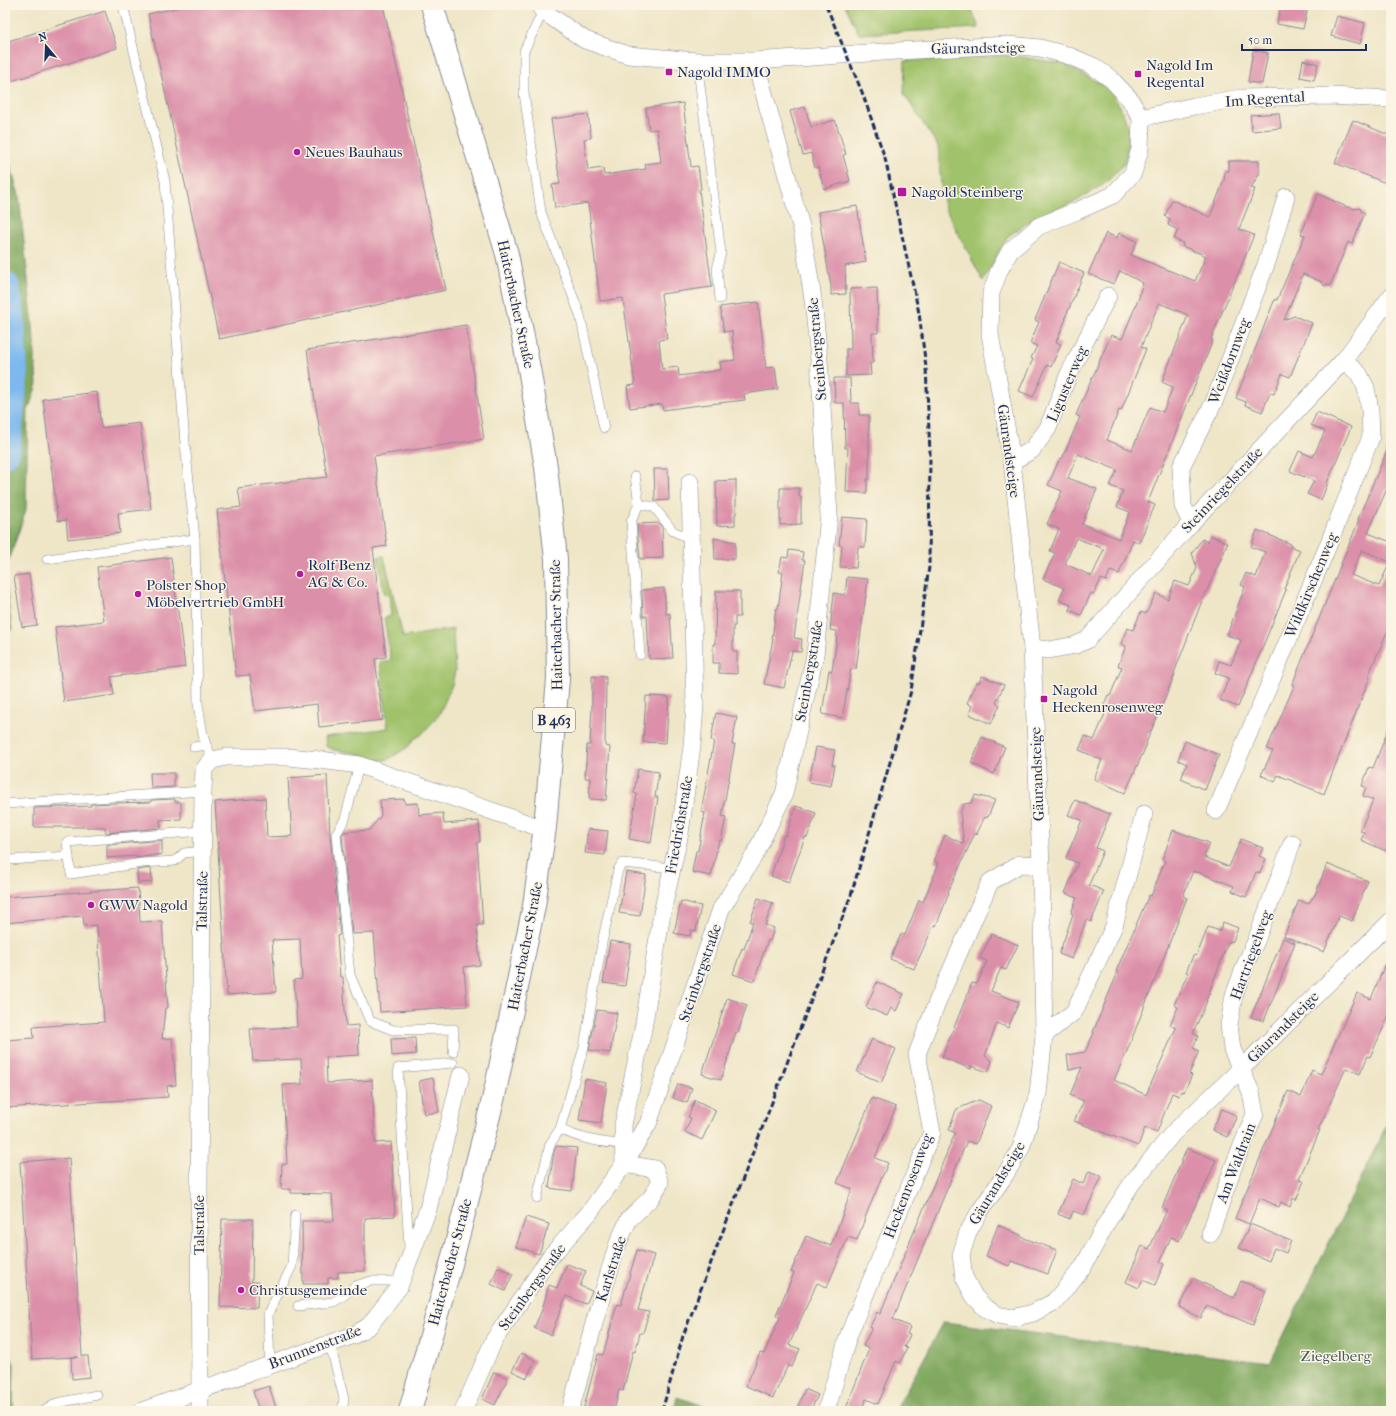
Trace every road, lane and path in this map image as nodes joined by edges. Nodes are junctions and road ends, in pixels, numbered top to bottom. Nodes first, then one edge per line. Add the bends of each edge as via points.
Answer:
1 (123, 5) edge
2 (432, 5) edge
3 (541, 8) edge
4 (696, 61) junction
5 (755, 61) junction
6 (1391, 99) edge
7 (1140, 118) junction
8 (1286, 197) dead end
9 (1108, 296) dead end
10 (1391, 296) edge
11 (720, 299) dead end
12 (1344, 360) junction
13 (604, 428) dead end
14 (1012, 461) junction
15 (635, 476) dead end
16 (690, 482) dead end
17 (639, 504) junction
18 (1191, 523) junction
19 (195, 539) junction
20 (692, 539) junction
21 (47, 559) dead end
22 (1032, 648) junction
23 (640, 655) dead end
24 (194, 747) dead end
25 (209, 753) junction
26 (359, 765) junction
27 (204, 791) junction
28 (5, 804) edge
29 (1216, 811) dead end
30 (1144, 814) dead end
31 (545, 827) junction
32 (203, 831) junction
33 (1292, 843) dead end
34 (203, 851) junction
35 (69, 856) junction
36 (10, 860) dead end
37 (1041, 865) junction
38 (672, 868) junction
39 (1391, 921) edge
40 (1044, 1035) junction
41 (453, 1052) dead end
42 (457, 1069) joint
43 (1241, 1069) junction
44 (560, 1129) junction
45 (624, 1144) junction
46 (624, 1164) junction
47 (537, 1198) dead end
48 (295, 1215) dead end
49 (1210, 1234) dead end
50 (409, 1261) junction
51 (401, 1281) junction
52 (298, 1306) dead end
53 (330, 1344) junction
54 (270, 1365) junction
55 (200, 1389) junction
56 (97, 1395) dead end
57 (827, 1408) dead end
58 (44, 1411) edge
59 (142, 1411) edge
60 (200, 1411) edge
61 (342, 1411) edge
62 (410, 1411) edge
63 (463, 1411) edge
64 (570, 1411) edge

1 - 19 lane via 165,181
2 - 31 main road, Haiterbacher Straße / B 463 via 507,254 546,467 556,560 558,679
3 - 4 street via 585,40 628,54
3 - 13 lane via 524,51 524,93 541,212 580,315
4 - 5 street
4 - 11 lane via 721,253 717,269
5 - 7 street, Gäurandsteige via 897,50 1008,45 1040,48 1067,55 1093,66 1111,79 1129,98
5 - 46 street, Steinbergstraße via 802,230 818,344 829,515 815,655 784,794 755,854 722,909 648,1124
6 - 7 street, Im Regental via 1329,96 1241,98
7 - 14 street, Gäurandsteige via 1140,149 1132,173 1113,195 1039,226 1010,251 999,271 991,293 990,334
8 - 18 street, Weißdornweg via 1268,259 1214,402 1181,467 1183,506
9 - 14 street, Ligusterweg via 1068,376 1048,428 1032,450
10 - 12 street, Steinriegelstraße
12 - 18 street, Steinriegelstraße
12 - 29 street, Wildkirschenweg via 1359,374 1366,388 1371,437
14 - 22 street, Gäurandsteige
15 - 17 lane
16 - 20 street, Friedrichstraße
17 - 20 lane via 654,507 673,531
17 - 23 lane via 632,522
18 - 22 street, Steinriegelstraße via 1087,640 1076,645 1049,650
19 - 21 lane
19 - 25 lane via 195,705
20 - 38 street, Friedrichstraße via 695,705 680,833
22 - 37 street, Gäurandsteige
24 - 25 lane
25 - 26 street via 226,757 287,757
25 - 27 street, Talstraße via 208,764 204,770
26 - 31 street
26 - 41 lane via 345,819 336,834 350,975 370,1021 393,1030 454,1029
27 - 28 lane
27 - 32 street, Talstraße
30 - 40 street via 1114,926 1074,1012
31 - 62 main road, Haiterbacher Straße / B 463 via 534,906 494,1096
32 - 34 street, Talstraße
32 - 35 lane via 67,842
33 - 43 street, Hartriegelweg via 1234,995 1229,1025 1232,1049
34 - 35 lane via 184,853 175,861 142,863 71,874
34 - 55 street, Talstraße
35 - 36 lane
37 - 40 street, Gäurandsteige
37 - 57 street, Heckenrosenweg via 1020,864 990,882 938,1000 917,1054 932,1132 849,1334
38 - 44 lane via 622,863 618,870 584,1047
38 - 45 street, Friedrichstraße via 623,1125
39 - 43 street, Gäurandsteige
40 - 43 street, Gäurandsteige via 1038,1094 1021,1148 968,1232 962,1255 964,1277 974,1296 984,1308 998,1315 1013,1318 1033,1313 1054,1302 1083,1267 1132,1183 1173,1134
42 - 50 street, Brunnenstraße via 428,1209
42 - 50 lane via 398,1068
43 - 49 street, Am Waldrain via 1251,1092 1255,1114
44 - 45 lane via 573,1136 609,1144
44 - 47 lane via 550,1144
45 - 46 street, Friedrichstraße
46 - 63 street, Steinbergstraße via 589,1213 550,1257 494,1340
46 - 64 street, Karlstraße via 655,1169 660,1183 651,1198 629,1219 618,1243
48 - 54 lane via 292,1266 268,1314
50 - 51 street, Brunnenstraße
51 - 52 lane via 371,1282 355,1286 333,1302
51 - 53 street, Brunnenstraße via 370,1326
53 - 54 street, Brunnenstraße
53 - 61 lane via 344,1399
54 - 55 street, Brunnenstraße
55 - 59 street, Brunnenstraße
55 - 60 street, Talstraße
56 - 58 lane via 57,1403

